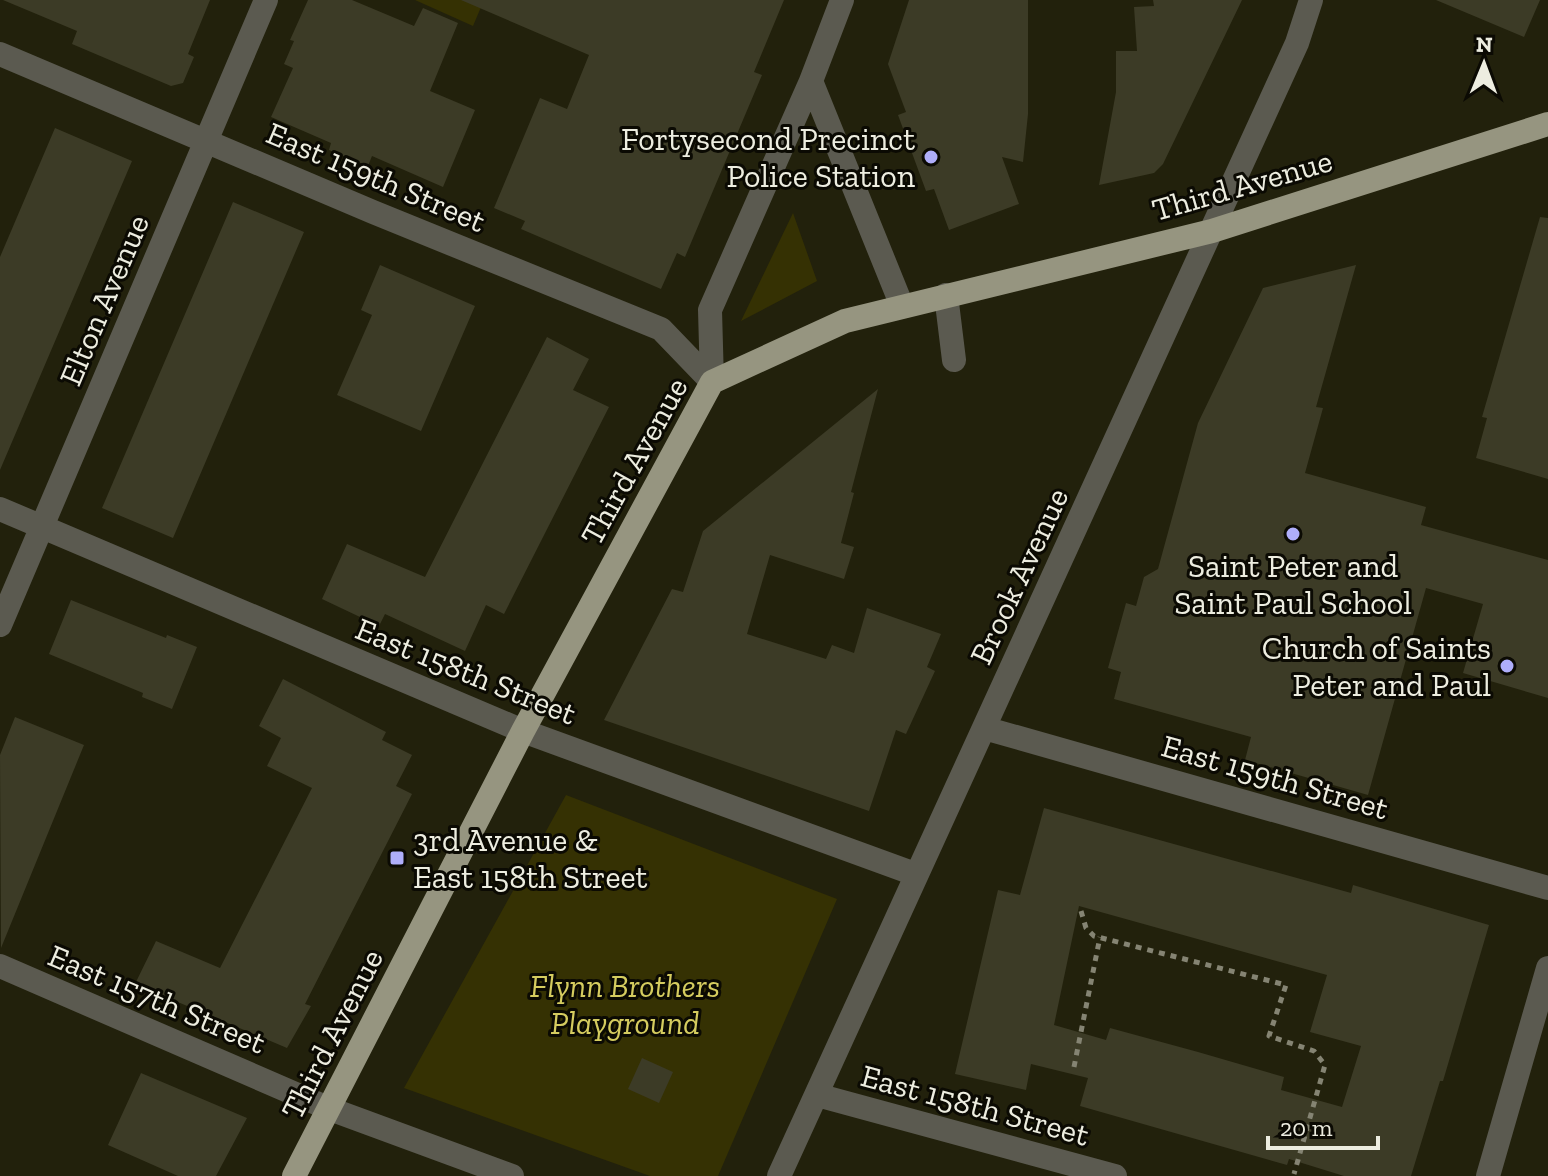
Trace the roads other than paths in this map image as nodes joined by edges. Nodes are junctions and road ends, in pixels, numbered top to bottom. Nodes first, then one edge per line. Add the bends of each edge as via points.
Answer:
1 (266, 0) edge
2 (842, 0) edge
3 (1311, 0) edge
4 (0, 54) edge
5 (811, 81) junction
6 (1548, 124) edge
7 (206, 141) junction
8 (1212, 231) junction
9 (946, 295) junction
10 (902, 306) junction
11 (954, 360) dead end
12 (712, 382) junction
13 (0, 509) edge
14 (41, 527) junction
15 (0, 625) edge
16 (984, 728) junction
17 (523, 731) junction
18 (915, 874) junction
19 (1548, 888) edge
20 (0, 966) edge
21 (1548, 968) edge
22 (817, 1095) junction
23 (330, 1109) junction
24 (294, 1176) edge
25 (512, 1176) edge
26 (779, 1176) edge
27 (1115, 1176) edge
28 (1488, 1176) edge

1 - 7 street, Elton Avenue
2 - 5 street
3 - 8 street, Brook Avenue via 1297,43
4 - 7 street, East 159th Street
5 - 10 street
5 - 12 street via 710,310
6 - 8 main road, Third Avenue
7 - 12 street, East 159th Street via 661,329
7 - 14 street, Elton Avenue
8 - 9 main road, Third Avenue
8 - 16 street, Brook Avenue
9 - 10 main road, Third Avenue
9 - 11 street
10 - 12 main road, Third Avenue via 845,321
12 - 17 main road, Third Avenue
13 - 14 street, East 158th Street
14 - 15 street, Elton Avenue
14 - 17 street, East 158th Street
16 - 18 street, Brook Avenue
16 - 19 street, East 159th Street
17 - 18 street, East 158th Street
17 - 23 main road, Third Avenue
18 - 22 street, Brook Avenue
20 - 23 street, East 157th Street
21 - 28 street
22 - 26 street, Brook Avenue
22 - 27 street, East 158th Street
23 - 24 main road, Third Avenue
23 - 25 street, East 157th Street

